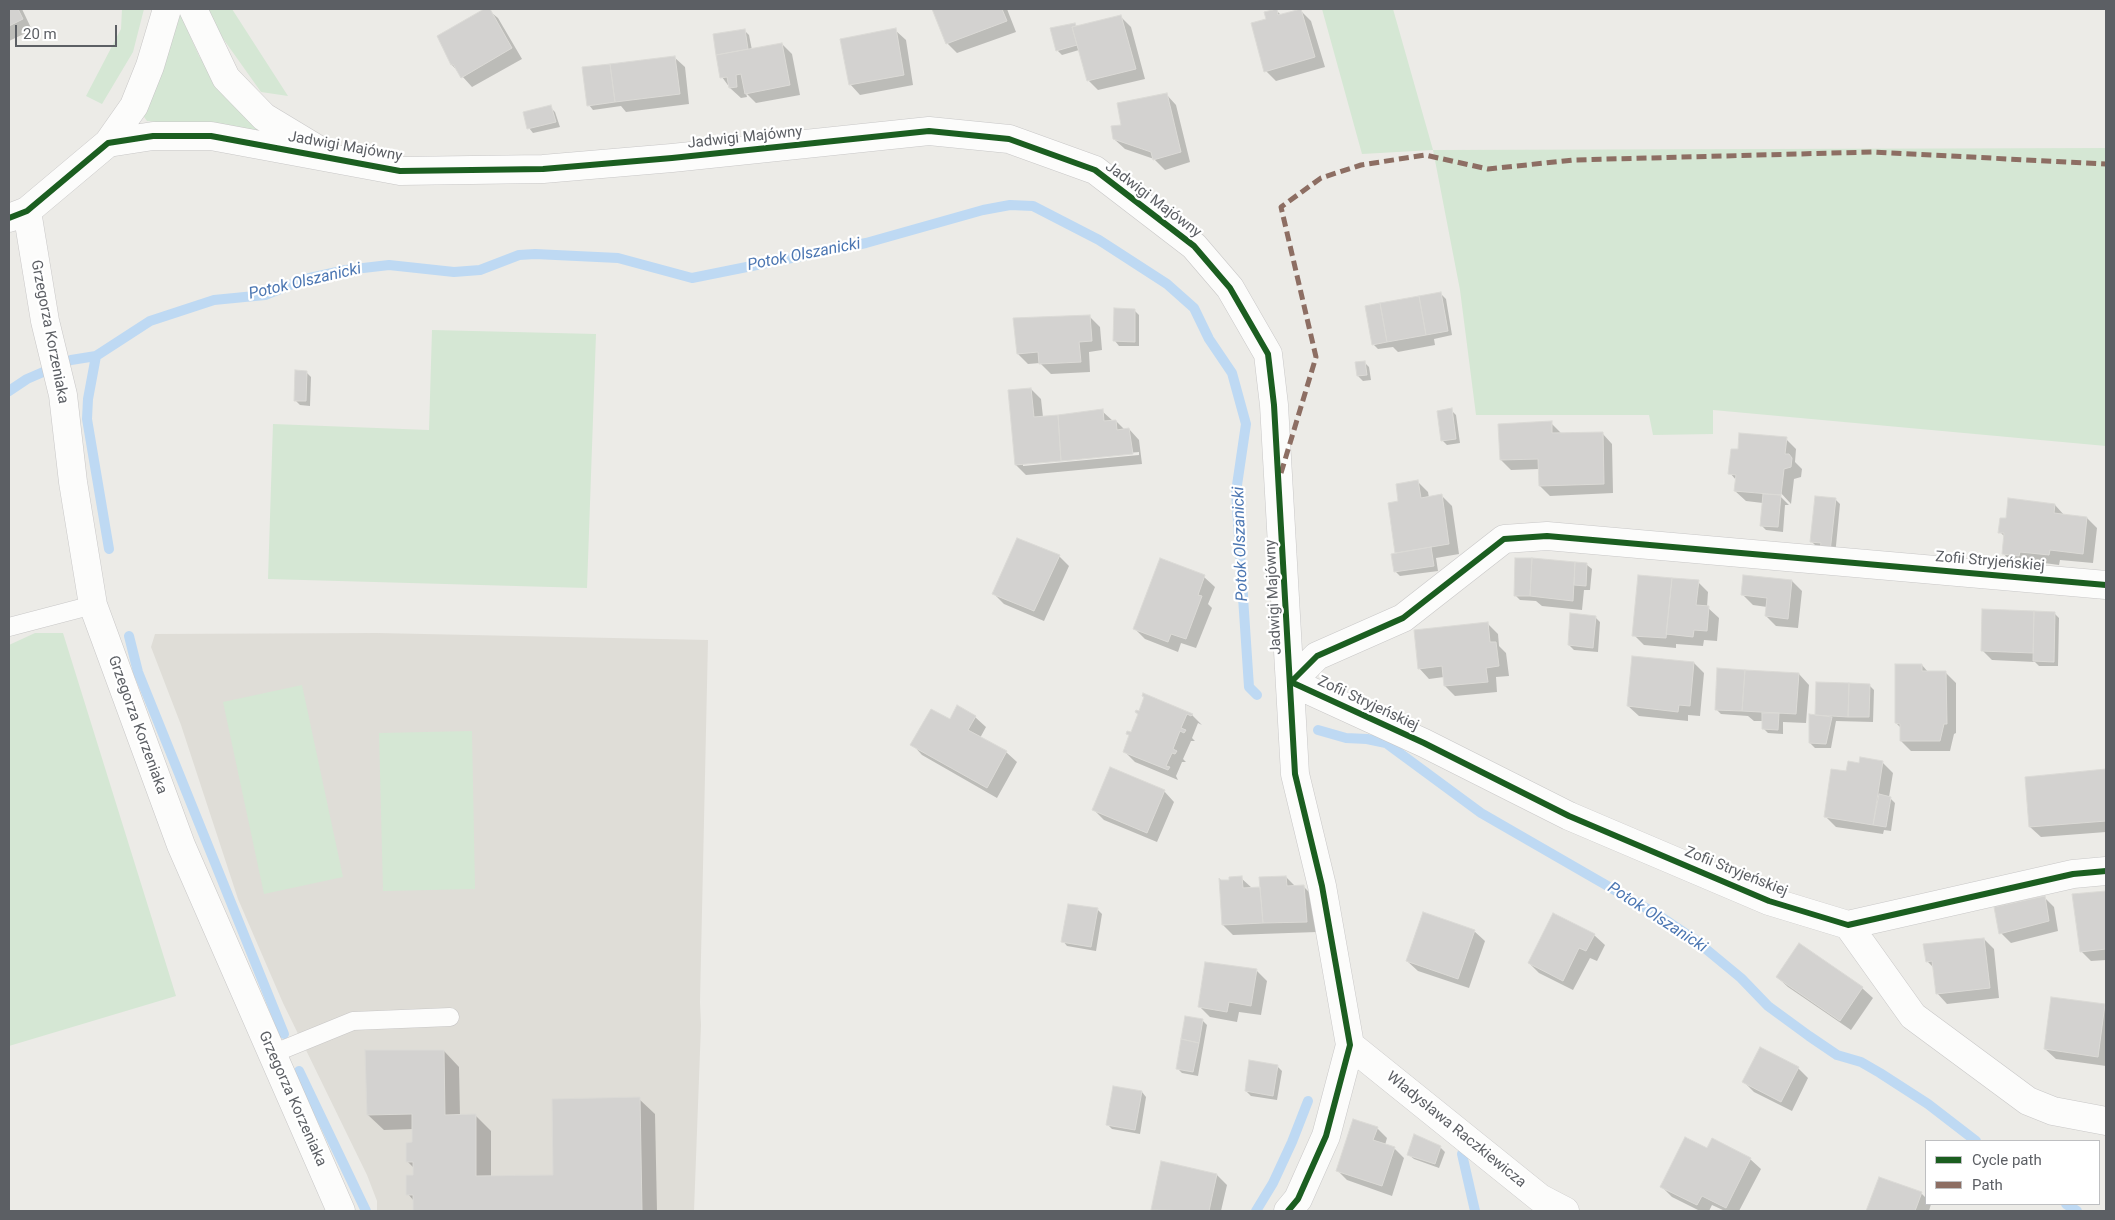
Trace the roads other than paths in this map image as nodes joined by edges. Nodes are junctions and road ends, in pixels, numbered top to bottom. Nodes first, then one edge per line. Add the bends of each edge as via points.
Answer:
1 (167, 9) edge
2 (193, 9) edge
3 (108, 143) junction
4 (333, 159) junction
5 (18, 215) edge
6 (2106, 585) edge
7 (93, 604) junction
8 (9, 627) edge
9 (1291, 682) junction
10 (2106, 871) edge
11 (1848, 925) junction
12 (450, 1017) dead end
13 (1350, 1044) junction
14 (272, 1054) junction
15 (2106, 1121) edge
16 (340, 1211) edge
17 (1288, 1211) edge
18 (1565, 1211) edge

1 - 3 street via 134,106
2 - 4 street via 226,78 264,117
3 - 4 street, Jadwigi Majówny via 153,136 211,136
3 - 5 street
4 - 9 street, Jadwigi Majówny via 400,171 543,169 929,131 1008,139 1095,170 1194,246 1230,288 1268,354
5 - 7 street, Grzegorza Korzeniaka via 63,395
6 - 9 street, Zofii Stryjeńskiej via 1547,536 1504,540 1403,618 1316,656
7 - 8 lane
7 - 14 street, Grzegorza Korzeniaka via 181,845
9 - 11 street, Zofii Stryjeńskiej via 1569,816 1769,901
9 - 13 street, Jadwigi Majówny via 1295,774 1322,886
10 - 11 street, Zofii Stryjeńskiej via 2073,874
11 - 15 street via 1913,1016 2028,1101 2053,1111
12 - 14 lane via 353,1021
13 - 17 street, Jadwigi Majówny via 1326,1136 1298,1199
13 - 18 street, Władysława Raczkiewicza via 1540,1198
14 - 16 street, Grzegorza Korzeniaka

